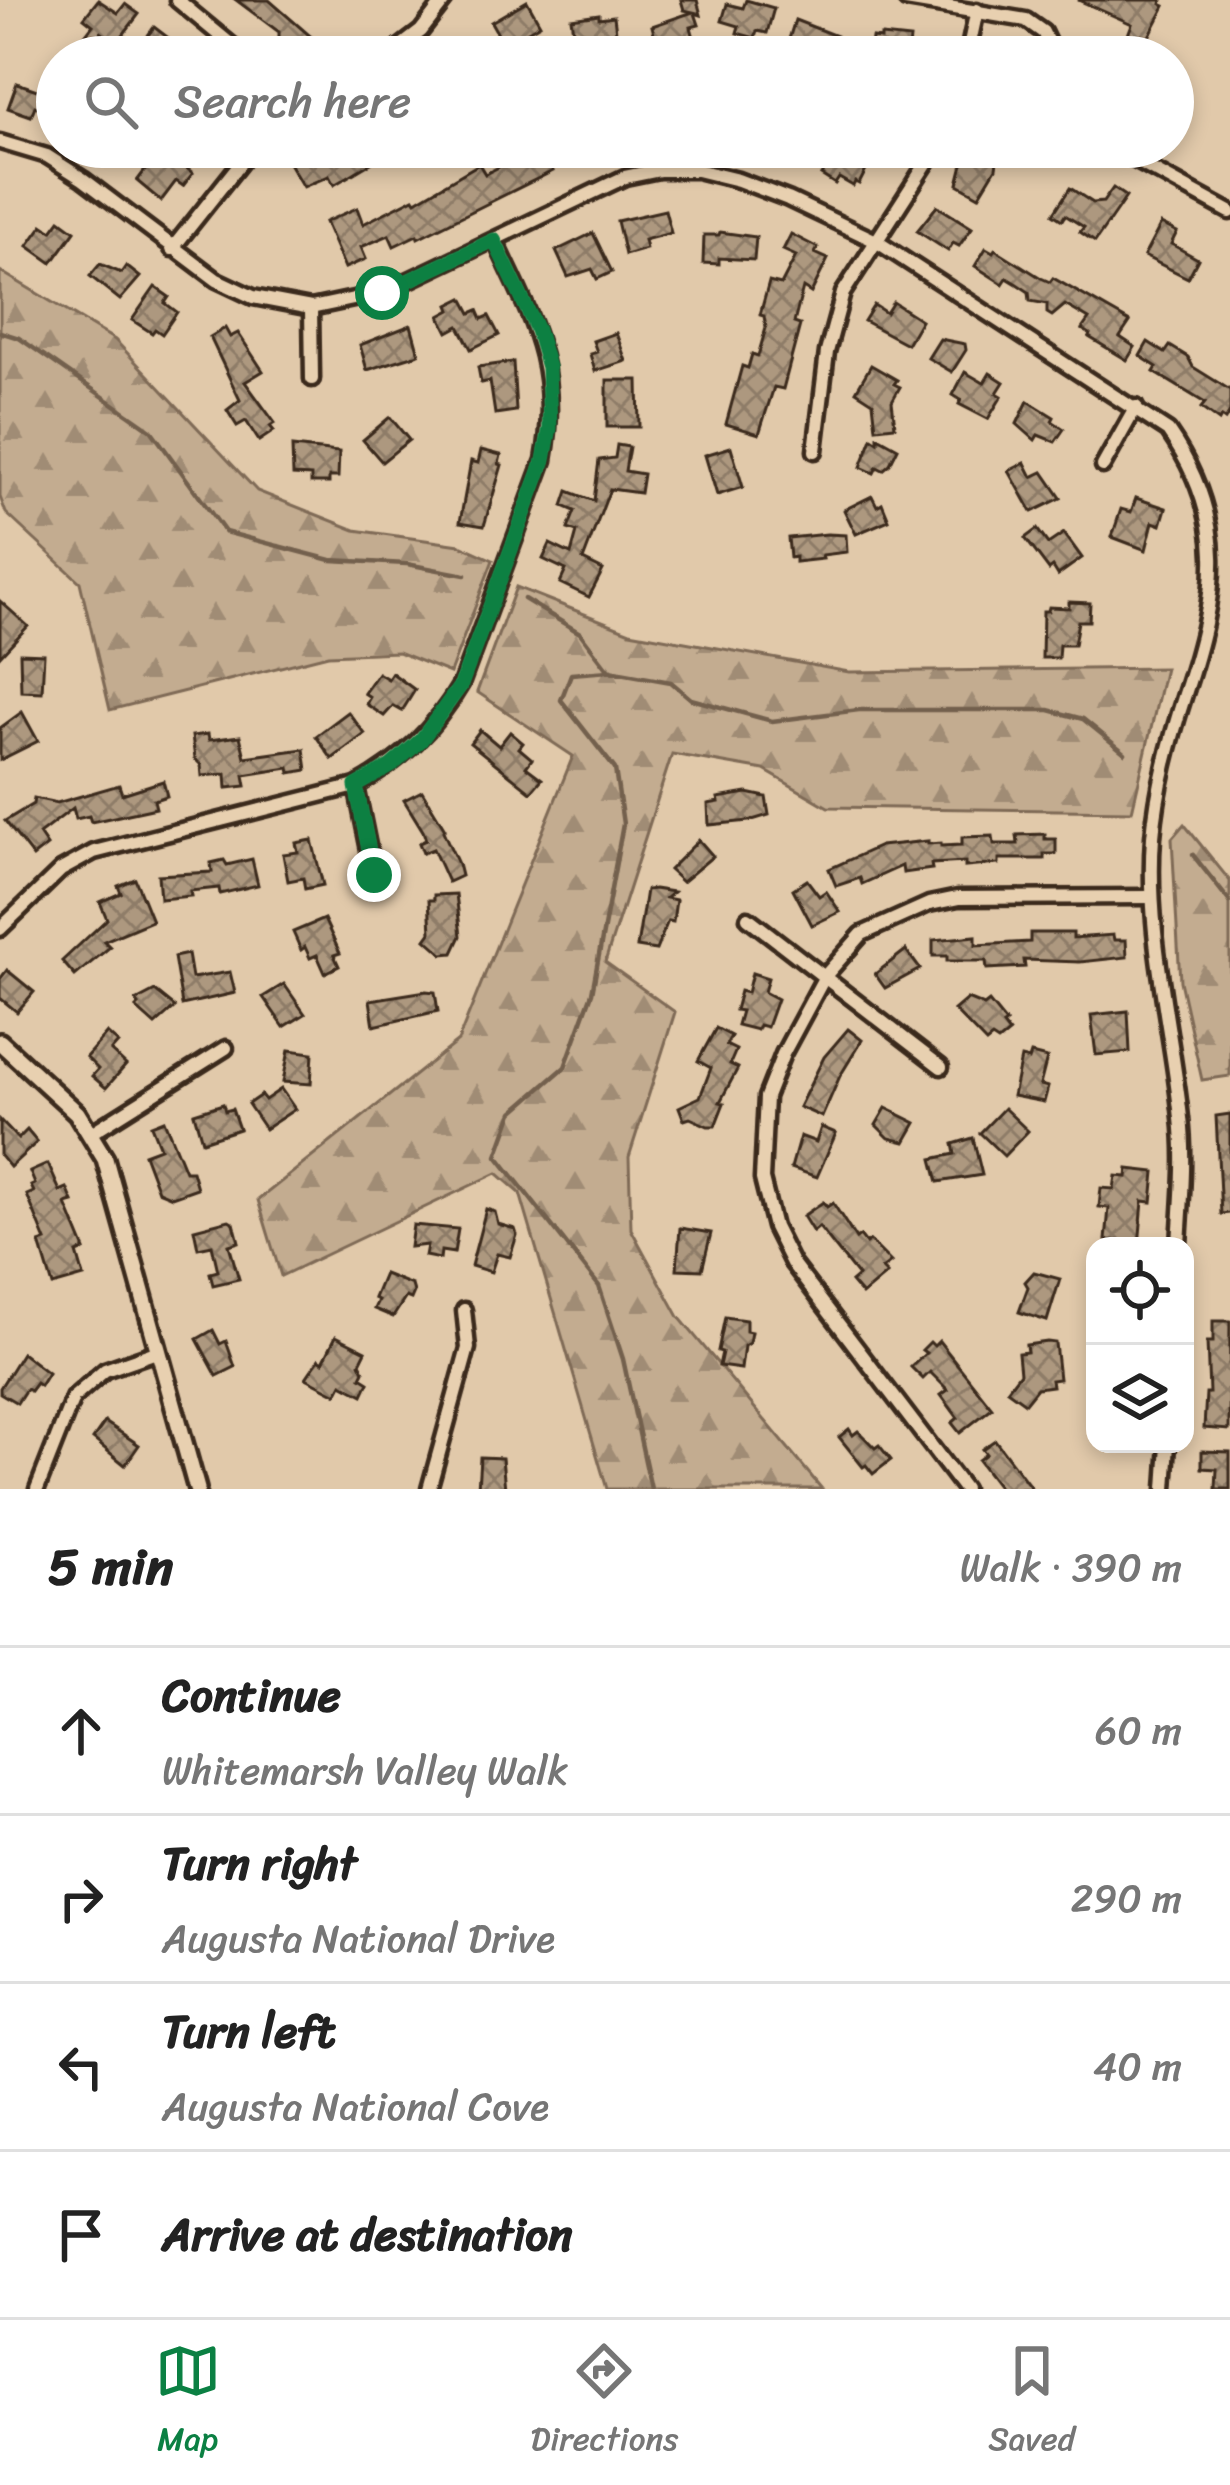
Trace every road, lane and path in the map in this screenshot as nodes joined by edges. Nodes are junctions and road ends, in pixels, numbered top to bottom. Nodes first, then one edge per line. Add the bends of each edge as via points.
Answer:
1 (177, 0) edge
2 (445, 0) edge
3 (906, 0) edge
4 (976, 10) junction
5 (221, 36) edge
6 (414, 36) edge
7 (971, 36) edge
8 (1045, 36) edge
9 (0, 142) edge
10 (36, 153) edge
11 (65, 168) edge
12 (236, 168) edge
13 (924, 168) edge
14 (1150, 168) edge
15 (1230, 212) edge
16 (494, 240) junction
17 (876, 242) junction
18 (172, 249) junction
19 (311, 308) junction
20 (312, 379) dead end
21 (1136, 407) junction
22 (815, 451) dead end
23 (1103, 466) dead end
24 (356, 786) junction
25 (374, 875) dead end
26 (1151, 897) junction
27 (748, 917) dead end
28 (0, 928) edge
29 (825, 976) junction
30 (0, 1042) edge
31 (226, 1048) dead end
32 (941, 1067) dead end
33 (91, 1133) junction
34 (1179, 1237) edge
35 (464, 1310) dead end
36 (158, 1351) junction
37 (1167, 1453) edge
38 (37, 1489) edge
39 (196, 1489) edge
40 (429, 1489) edge
41 (964, 1489) edge
42 (1165, 1489) edge

1 - 5 street
2 - 6 street
3 - 4 street
4 - 7 street
4 - 8 street via 1026,20
9 - 10 street
11 - 18 street
12 - 18 street
13 - 17 street
14 - 15 street
16 - 17 street via 625,177 697,170 788,199
16 - 19 street via 382,293
16 - 24 street via 548,367 544,460 461,685 421,740
17 - 21 street
17 - 22 street via 832,324
18 - 19 street via 253,297
19 - 20 street
21 - 23 street
21 - 26 street via 1194,460 1220,533 1212,616 1159,790
24 - 25 street
24 - 28 street via 94,852 61,870
26 - 29 street via 928,904 862,934
26 - 34 street via 1181,1119
27 - 29 street
29 - 32 street
29 - 41 street via 766,1096 762,1179 775,1228 792,1263
30 - 33 street
31 - 33 street
33 - 36 street via 116,1192
35 - 40 street via 468,1348
36 - 38 street via 105,1370 73,1398
36 - 39 street
37 - 42 street

